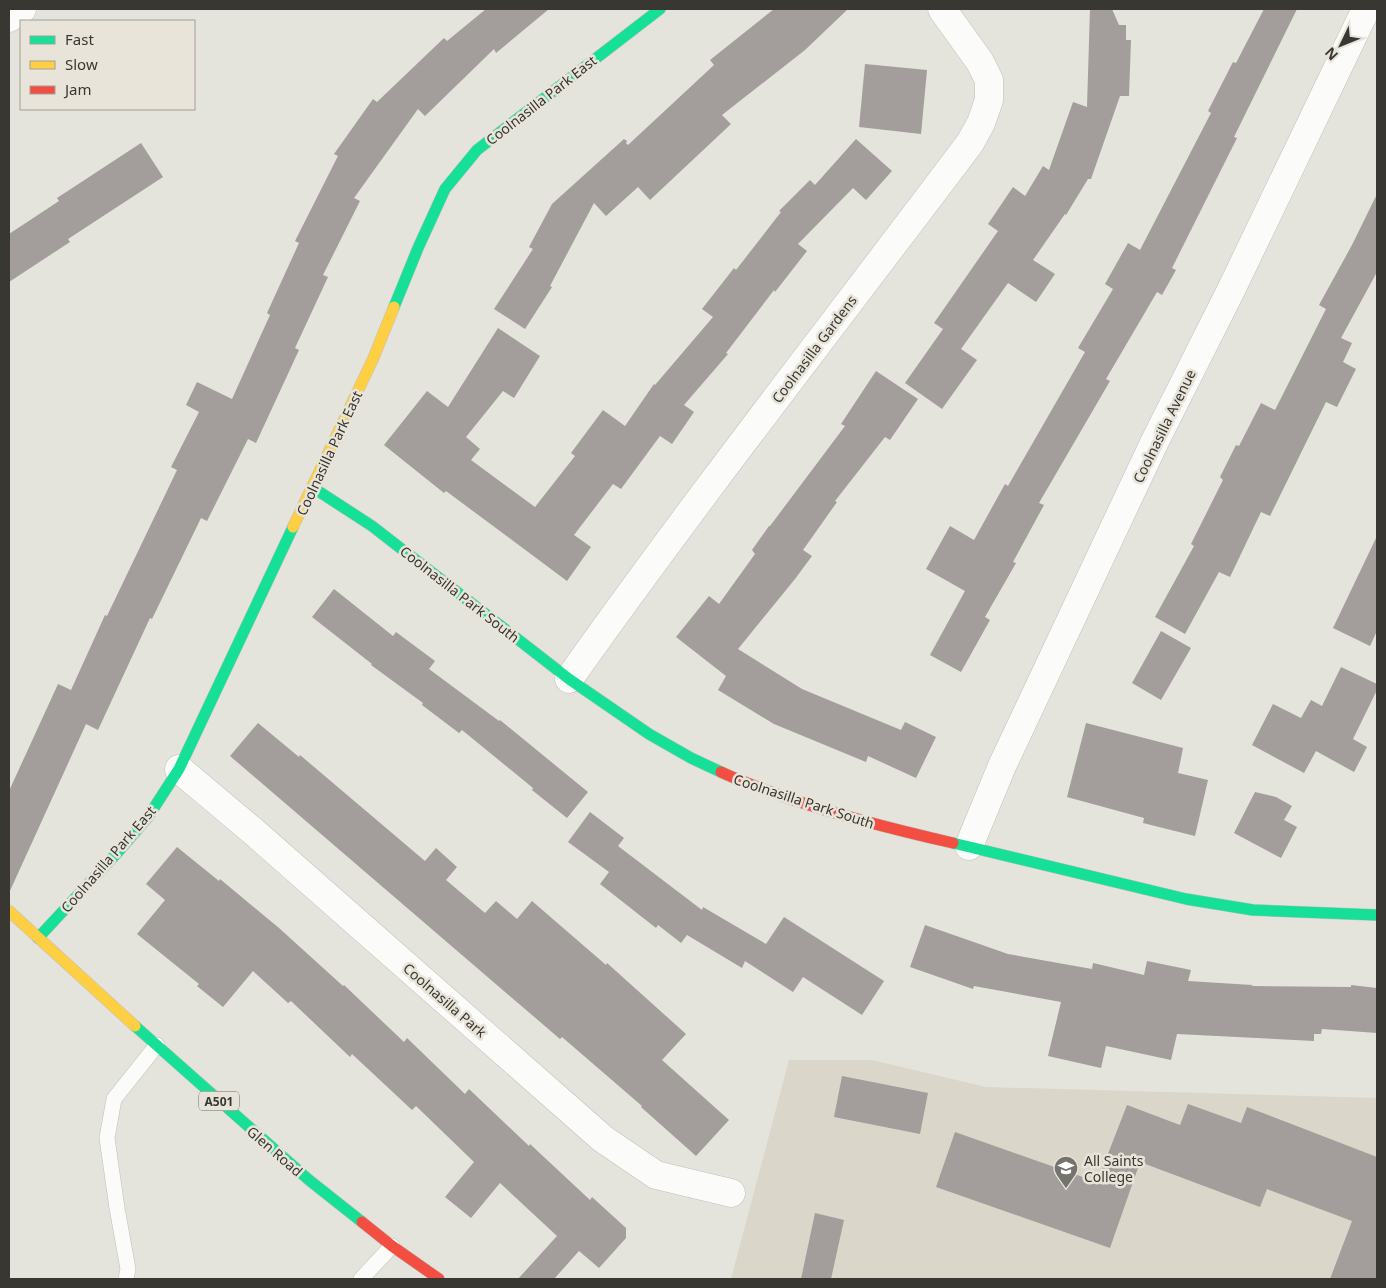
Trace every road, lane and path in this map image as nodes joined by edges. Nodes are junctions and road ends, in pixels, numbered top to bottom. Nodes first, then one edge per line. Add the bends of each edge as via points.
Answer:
1 (22, 9) edge
2 (660, 9) edge
3 (942, 9) edge
4 (1366, 9) edge
5 (9, 18) edge
6 (312, 487) junction
7 (570, 679) junction
8 (180, 769) junction
9 (969, 846) junction
10 (9, 911) edge
11 (1377, 915) edge
12 (38, 938) junction
13 (157, 1046) junction
14 (731, 1193) dead end
15 (392, 1246) junction
16 (126, 1279) edge
17 (361, 1279) edge
18 (439, 1279) edge

1 - 5 street
2 - 6 street, Coolnasilla Park East via 477,150 445,189 373,359
3 - 7 street, Coolnasilla Gardens via 989,80 989,100 970,143 632,590
4 - 9 street, Coolnasilla Avenue via 1155,441 1002,766
6 - 7 street, Coolnasilla Park South via 372,526
6 - 8 street, Coolnasilla Park East
7 - 9 street, Coolnasilla Park South via 649,734 739,781 875,825
8 - 12 street, Coolnasilla Park East via 148,817
8 - 14 street, Coolnasilla Park via 603,1139 656,1175
9 - 11 street, Coolnasilla Park South via 1186,899 1253,910
10 - 12 street, Glen Road / A501
12 - 13 street, Glen Road / A501
13 - 15 street, Glen Road / A501 via 309,1180
13 - 16 lane via 114,1099 107,1138 128,1269
15 - 17 lane
15 - 18 street, Glen Road / A501

